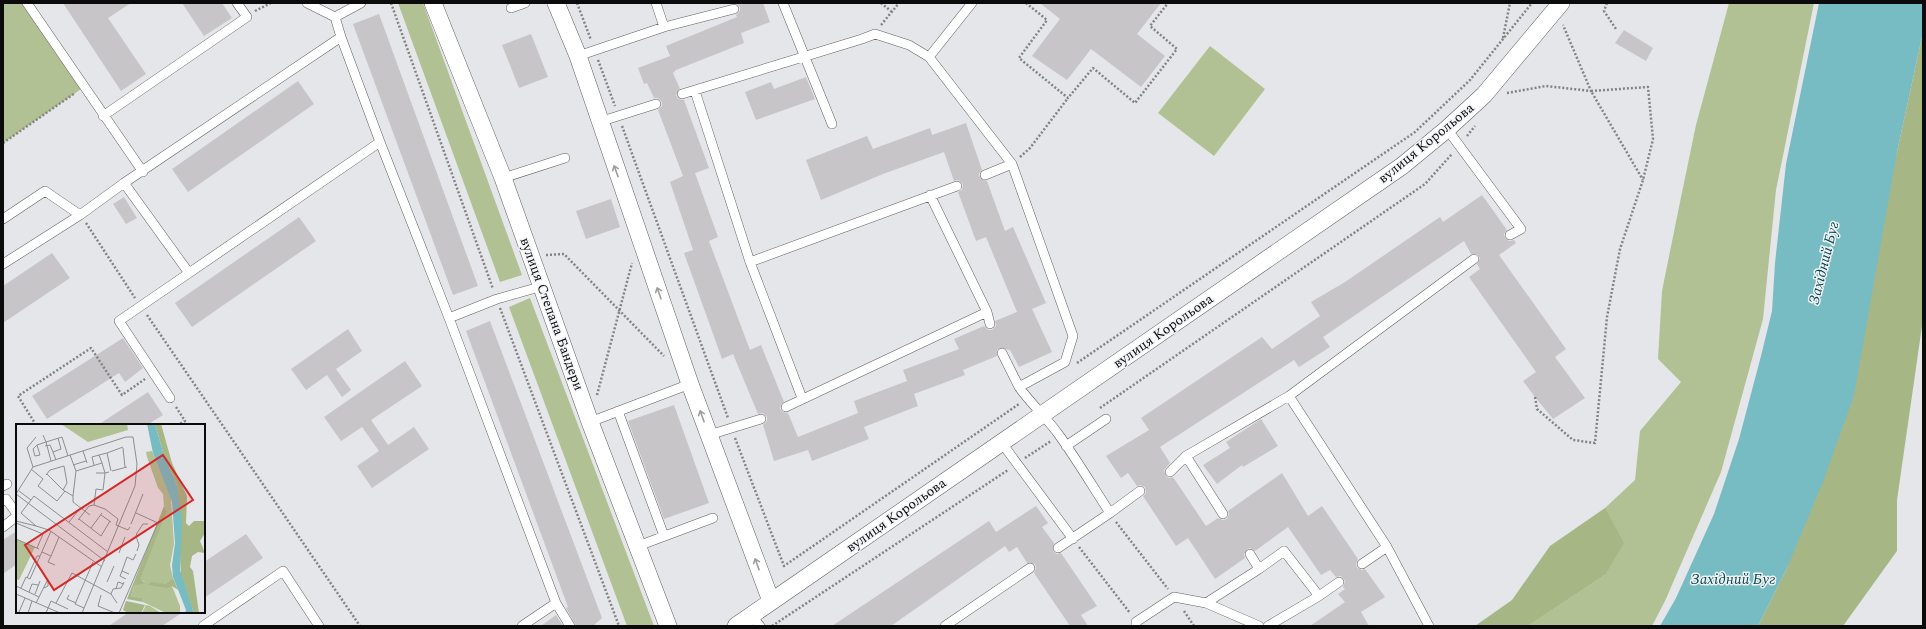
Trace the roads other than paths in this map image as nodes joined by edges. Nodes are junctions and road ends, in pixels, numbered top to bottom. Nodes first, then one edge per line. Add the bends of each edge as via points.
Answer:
1 (27, 3) edge
2 (237, 3) edge
3 (307, 3) edge
4 (360, 3) edge
5 (433, 3) edge
6 (525, 3) edge
7 (556, 3) edge
8 (656, 3) edge
9 (783, 3) edge
10 (972, 3) edge
11 (1561, 3) edge
12 (511, 8) dead end
13 (734, 9) dead end
14 (336, 17) junction
15 (664, 27) junction
16 (341, 37) junction
17 (578, 56) junction
18 (804, 57) junction
19 (929, 57) junction
20 (695, 91) junction
21 (682, 94) dead end
22 (656, 104) dead end
23 (103, 116) junction
24 (599, 122) junction
25 (832, 124) dead end
26 (1446, 129) junction
27 (380, 142) junction
28 (565, 158) dead end
29 (1012, 164) junction
30 (143, 172) junction
31 (985, 175) dead end
32 (503, 178) junction
33 (124, 183) junction
34 (957, 186) dead end
35 (930, 195) junction
36 (80, 215) junction
37 (3, 219) edge
38 (1510, 235) dead end
39 (1474, 260) dead end
40 (750, 262) junction
41 (3, 264) edge
42 (188, 273) junction
43 (543, 286) junction
44 (987, 312) junction
45 (449, 318) junction
46 (990, 324) dead end
47 (1002, 353) dead end
48 (690, 384) junction
49 (1019, 387) junction
50 (1289, 396) junction
51 (170, 398) road end
52 (802, 398) junction
53 (786, 407) dead end
54 (618, 411) junction
55 (1044, 414) junction
56 (761, 419) dead end
57 (1106, 420) dead end
58 (590, 422) junction
59 (709, 435) junction
60 (1001, 442) junction
61 (1066, 446) junction
62 (1186, 456) junction
63 (1170, 472) dead end
64 (1140, 491) dead end
65 (3, 501) edge
66 (1110, 513) junction
67 (16, 514) edge
68 (1223, 514) dead end
69 (16, 516) edge
70 (713, 518) dead end
71 (3, 526) edge
72 (664, 536) junction
73 (1073, 539) junction
74 (638, 546) junction
75 (1387, 547) junction
76 (1058, 548) dead end
77 (1250, 554) dead end
78 (1362, 564) dead end
79 (1030, 568) dead end
80 (1259, 569) junction
81 (1339, 582) dead end
82 (1319, 596) junction
83 (771, 601) junction
84 (556, 603) junction
85 (1206, 603) junction
86 (755, 620) edge
87 (1136, 624) edge
88 (203, 626) edge
89 (319, 626) edge
90 (522, 626) edge
91 (570, 626) edge
92 (668, 626) edge
93 (736, 626) edge
94 (945, 626) edge
95 (1258, 626) edge
96 (1268, 626) edge
97 (1429, 626) edge

1 - 23 lane
2 - 23 lane via 246,17
3 - 14 lane
4 - 14 lane
5 - 32 street, вулиця Степана Бандери
6 - 12 lane
7 - 17 street
8 - 15 lane
9 - 18 lane
10 - 19 lane
11 - 26 street, вулиця Корольова via 1484,95
13 - 15 lane
14 - 16 lane
15 - 17 lane
16 - 27 lane
16 - 30 lane
17 - 24 street
18 - 19 lane via 875,34 909,45
18 - 20 lane
18 - 25 lane
19 - 29 lane
20 - 21 lane
20 - 40 lane
22 - 24 lane
23 - 30 lane
48 -> 24 street
26 - 38 lane via 1521,229
26 - 55 street, вулиця Корольова via 1402,166
27 - 42 lane
27 - 45 lane
28 - 32 lane
29 - 31 lane
29 - 49 lane via 1073,336 1065,362
30 - 33 lane
32 - 43 street, вулиця Степана Бандери
33 - 36 lane
33 - 42 lane
34 - 35 lane
35 - 40 lane
35 - 44 lane
36 - 37 lane via 45,191
36 - 41 lane
39 - 50 lane
40 - 52 lane
42 - 51 lane via 119,321
43 - 45 lane via 497,299
43 - 58 street, вулиця Степана Бандери
44 - 46 lane
44 - 52 lane
45 - 84 lane
47 - 49 lane
48 - 54 lane
59 -> 48 street
49 - 55 lane
50 - 62 lane
50 - 75 lane
52 - 53 lane
54 - 58 lane
54 - 72 lane
55 - 60 street, вулиця Корольова
55 - 61 lane
56 - 59 lane
57 - 61 lane
58 - 74 street, вулиця Степана Бандери
83 -> 59 street
60 - 73 lane
60 - 83 street, вулиця Корольова
61 - 66 lane
62 - 63 lane
62 - 68 lane
64 - 66 lane
65 - 67 lane via 6,499
66 - 73 lane
69 - 71 lane
70 - 72 lane
72 - 74 lane
73 - 76 lane
74 - 92 street, вулиця Степана Бандери
75 - 78 lane
75 - 97 lane
77 - 80 lane
79 - 94 lane
80 - 82 lane via 1284,551
80 - 85 lane
81 - 82 lane
82 - 96 lane
83 - 86 street, вулиця Корольова
84 - 90 lane
84 - 91 lane
85 - 87 lane via 1174,596
85 - 95 lane
86 - 93 street, вулиця Корольова
88 - 89 lane via 283,572

